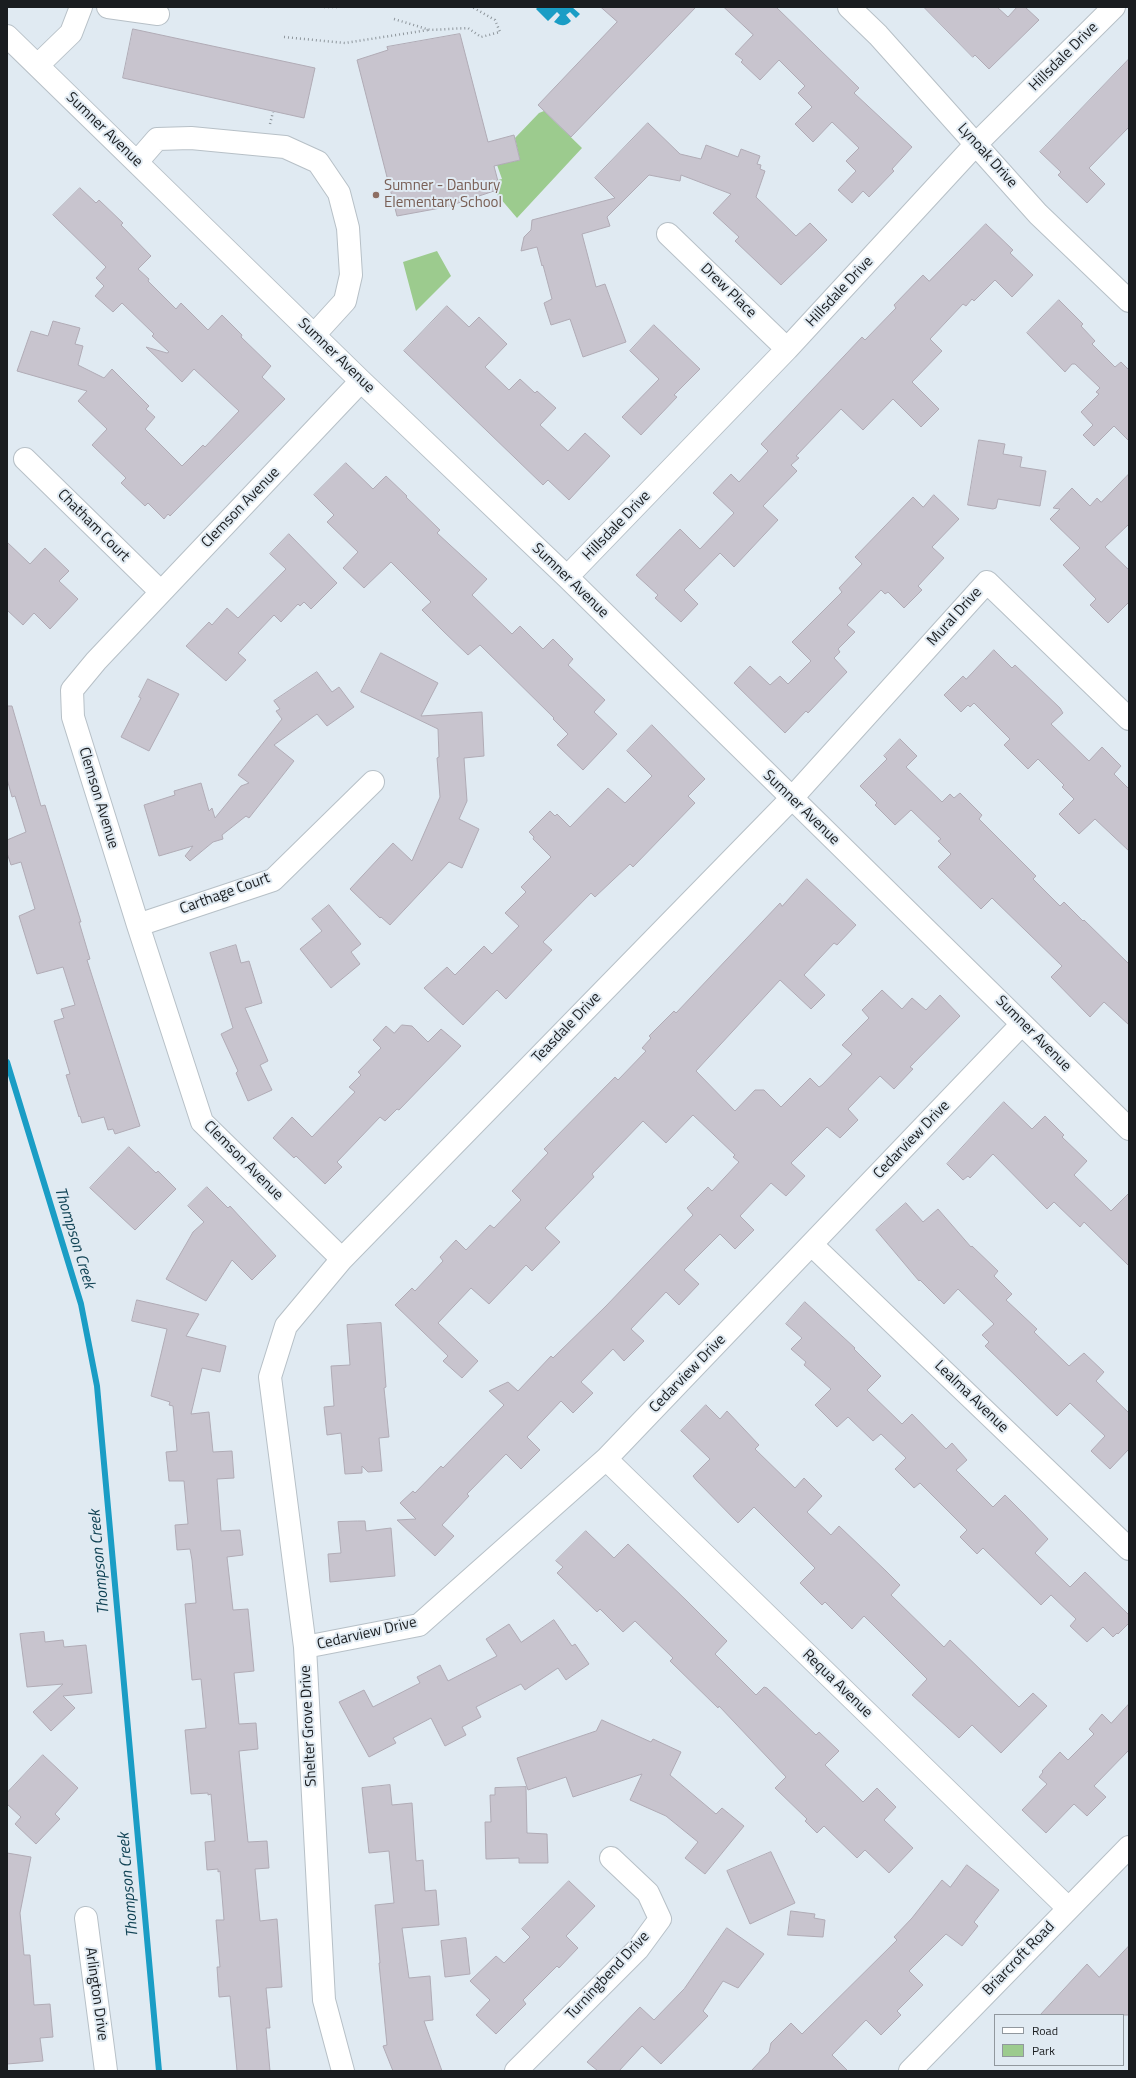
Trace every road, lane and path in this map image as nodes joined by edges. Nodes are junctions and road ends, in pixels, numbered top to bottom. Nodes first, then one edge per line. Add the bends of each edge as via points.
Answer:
1 (81, 7) edge
2 (108, 7) edge
3 (324, 7) edge
4 (340, 7) edge
5 (472, 7) edge
6 (849, 7) edge
7 (1114, 7) edge
8 (158, 14) dead end
9 (394, 19) dead end
10 (430, 30) junction
11 (7, 36) edge
12 (284, 37) dead end
13 (38, 65) junction
14 (976, 144) junction
15 (137, 162) junction
16 (668, 234) dead end
17 (1129, 301) edge
18 (314, 335) junction
19 (787, 349) junction
20 (361, 381) junction
21 (25, 459) dead end
22 (567, 577) junction
23 (161, 592) junction
24 (1129, 719) edge
25 (373, 782) dead end
26 (792, 798) junction
27 (138, 925) junction
28 (1022, 1024) junction
29 (1129, 1130) edge
30 (812, 1245) junction
31 (342, 1259) junction
32 (606, 1459) junction
33 (1129, 1549) edge
34 (305, 1647) junction
35 (1129, 1847) edge
36 (611, 1858) dead end
37 (1068, 1908) junction
38 (86, 1918) dead end
39 (106, 2071) edge
40 (343, 2071) edge
41 (516, 2071) edge
42 (910, 2071) edge

1 - 13 street via 71,33
2 - 8 street
3 - 4 path
5 - 10 path via 495,20 500,32 482,37 468,28
6 - 14 street, Lynoak Drive via 878,35
7 - 14 street, Hillsdale Drive
9 - 10 path
10 - 12 path via 345,43
11 - 13 street, Sumner Avenue
13 - 15 street, Sumner Avenue
14 - 17 street, Lynoak Drive via 1038,214
14 - 19 street, Hillsdale Drive
15 - 18 street, Sumner Avenue
15 - 18 street via 157,139 191,138 285,147 318,162 339,193 348,228 351,275 346,301
16 - 19 street, Drew Place
18 - 20 street, Sumner Avenue
19 - 22 street, Hillsdale Drive
20 - 22 street, Sumner Avenue
20 - 23 street, Clemson Avenue
21 - 23 street, Chatham Court
22 - 26 street, Sumner Avenue
23 - 27 street, Clemson Avenue via 72,690 73,717
24 - 26 street, Mural Drive via 987,582
25 - 27 street, Carthage Court via 272,880
26 - 28 street, Sumner Avenue
26 - 31 street, Teasdale Drive
27 - 31 street, Clemson Avenue via 202,1122
28 - 29 street, Sumner Avenue
28 - 30 street, Cedarview Drive
30 - 32 street, Cedarview Drive
30 - 33 street, Lealma Avenue
31 - 34 street, Shelter Grove Drive via 286,1326 270,1377
32 - 34 street, Cedarview Drive via 419,1625
32 - 37 street, Requa Avenue
34 - 40 street, Shelter Grove Drive via 324,2000
35 - 37 street, Briarcroft Road
36 - 41 street, Turningbend Drive via 648,1893 660,1919 638,1949
37 - 42 street, Briarcroft Road
38 - 39 street, Arlington Drive

